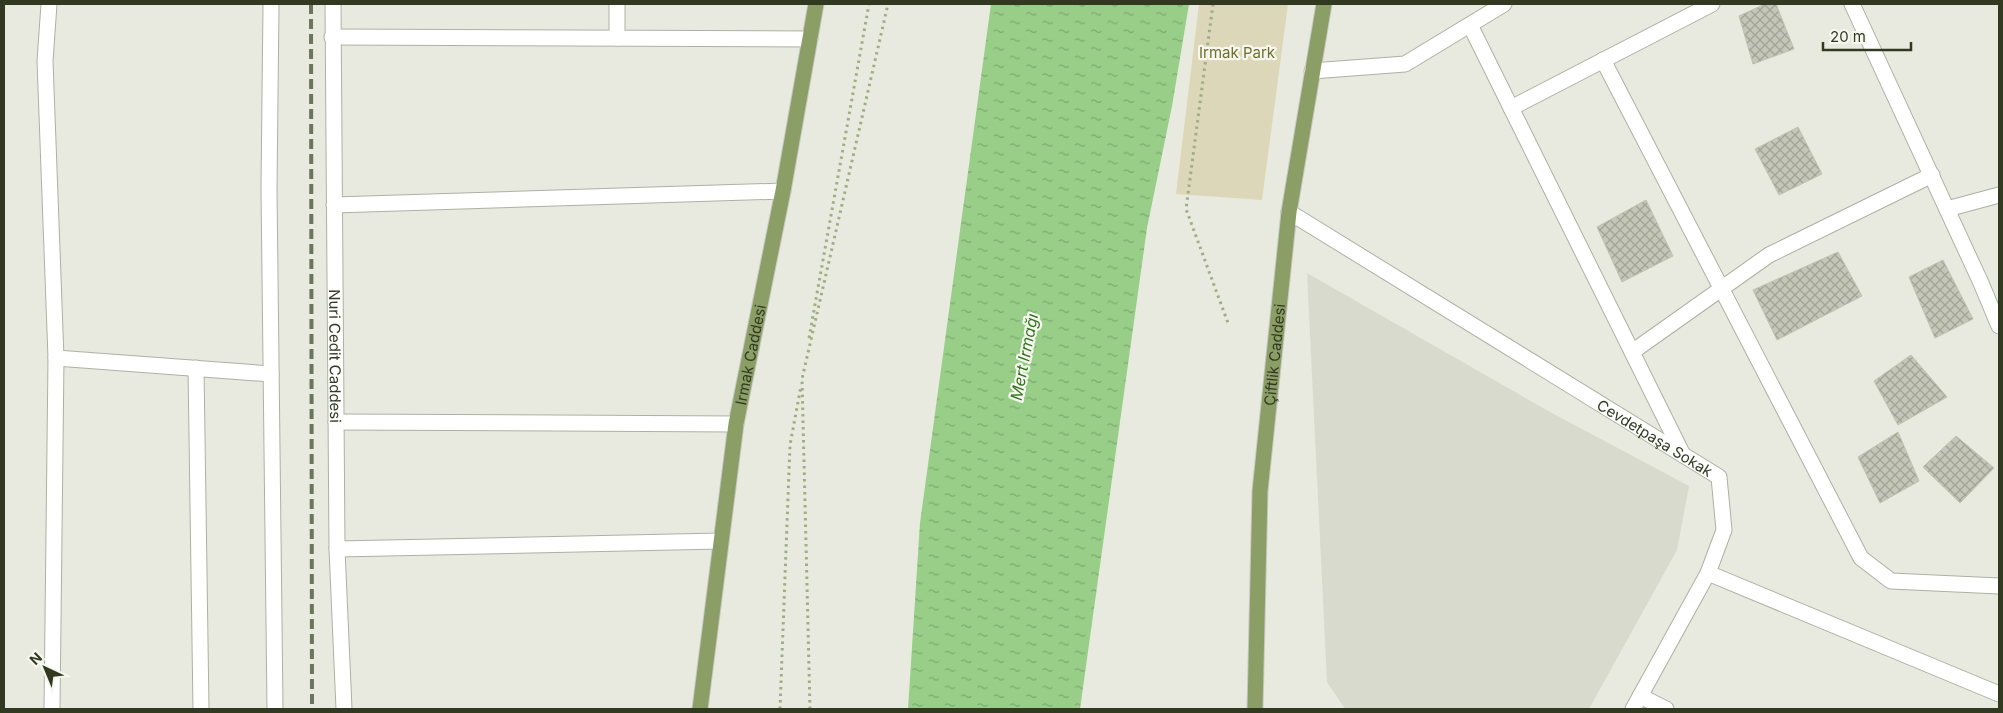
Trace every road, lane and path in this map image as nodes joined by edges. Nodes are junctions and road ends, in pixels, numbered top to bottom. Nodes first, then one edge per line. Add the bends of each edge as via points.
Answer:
1 (48, 4) edge
2 (271, 4) edge
3 (333, 4) edge
4 (617, 4) edge
5 (816, 4) edge
6 (869, 4) edge
7 (888, 4) edge
8 (1213, 4) edge
9 (1324, 4) edge
10 (1504, 4) edge
11 (1712, 4) edge
12 (1852, 4) edge
13 (1470, 25) junction
14 (332, 37) junction
15 (617, 38) junction
16 (810, 39) junction
17 (1603, 60) junction
18 (1312, 71) junction
19 (1511, 108) junction
20 (1932, 175) junction
21 (783, 191) junction
22 (1999, 195) edge
23 (334, 205) junction
24 (1947, 209) junction
25 (1288, 212) junction
26 (1721, 289) junction
27 (1228, 323) dead end
28 (1999, 326) edge
29 (1632, 352) junction
30 (56, 358) junction
31 (196, 368) junction
32 (271, 374) junction
33 (802, 378) junction
34 (336, 422) junction
35 (736, 424) junction
36 (1683, 455) junction
37 (720, 541) junction
38 (337, 548) junction
39 (1708, 573) junction
40 (1999, 586) edge
41 (1999, 694) edge
42 (1636, 703) edge
43 (52, 709) edge
44 (201, 709) edge
45 (275, 709) edge
46 (344, 709) edge
47 (700, 709) edge
48 (780, 709) edge
49 (810, 709) edge
50 (1255, 709) edge
51 (1666, 709) edge

1 - 30 street via 46,61
2 - 32 street
3 - 14 street, Nuri Cedit Caddesi
4 - 15 street
5 - 16 main road, Irmak Caddesi
6 - 33 path
7 - 33 path
8 - 27 path via 1186,209
9 - 18 main road, Çiftlik Caddesi
10 - 13 street
11 - 17 street
12 - 20 street
13 - 18 street via 1405,64
13 - 19 street
14 - 15 street
14 - 23 street, Nuri Cedit Caddesi
15 - 16 street
16 - 21 main road, Irmak Caddesi
17 - 19 street
17 - 26 street
18 - 25 main road, Çiftlik Caddesi
19 - 29 street
20 - 24 street
20 - 26 street via 1769,255
21 - 23 street
21 - 35 main road, Irmak Caddesi
22 - 24 street
23 - 34 street, Nuri Cedit Caddesi
24 - 28 street
25 - 36 street, Cevdetpaşa Sokak
25 - 50 main road, Çiftlik Caddesi via 1260,491
26 - 29 street
26 - 40 street via 1861,558 1890,581
29 - 36 street
30 - 31 street
30 - 43 street
31 - 32 street
31 - 44 street
32 - 45 street
33 - 48 path via 790,445
33 - 49 path
34 - 35 street
34 - 38 street, Nuri Cedit Caddesi
35 - 37 main road, Irmak Caddesi
36 - 39 street, Cevdetpaşa Sokak via 1719,477 1724,530
37 - 38 street
37 - 47 main road, Irmak Caddesi
38 - 46 street, Nuri Cedit Caddesi
39 - 41 street
39 - 42 street
42 - 51 street

